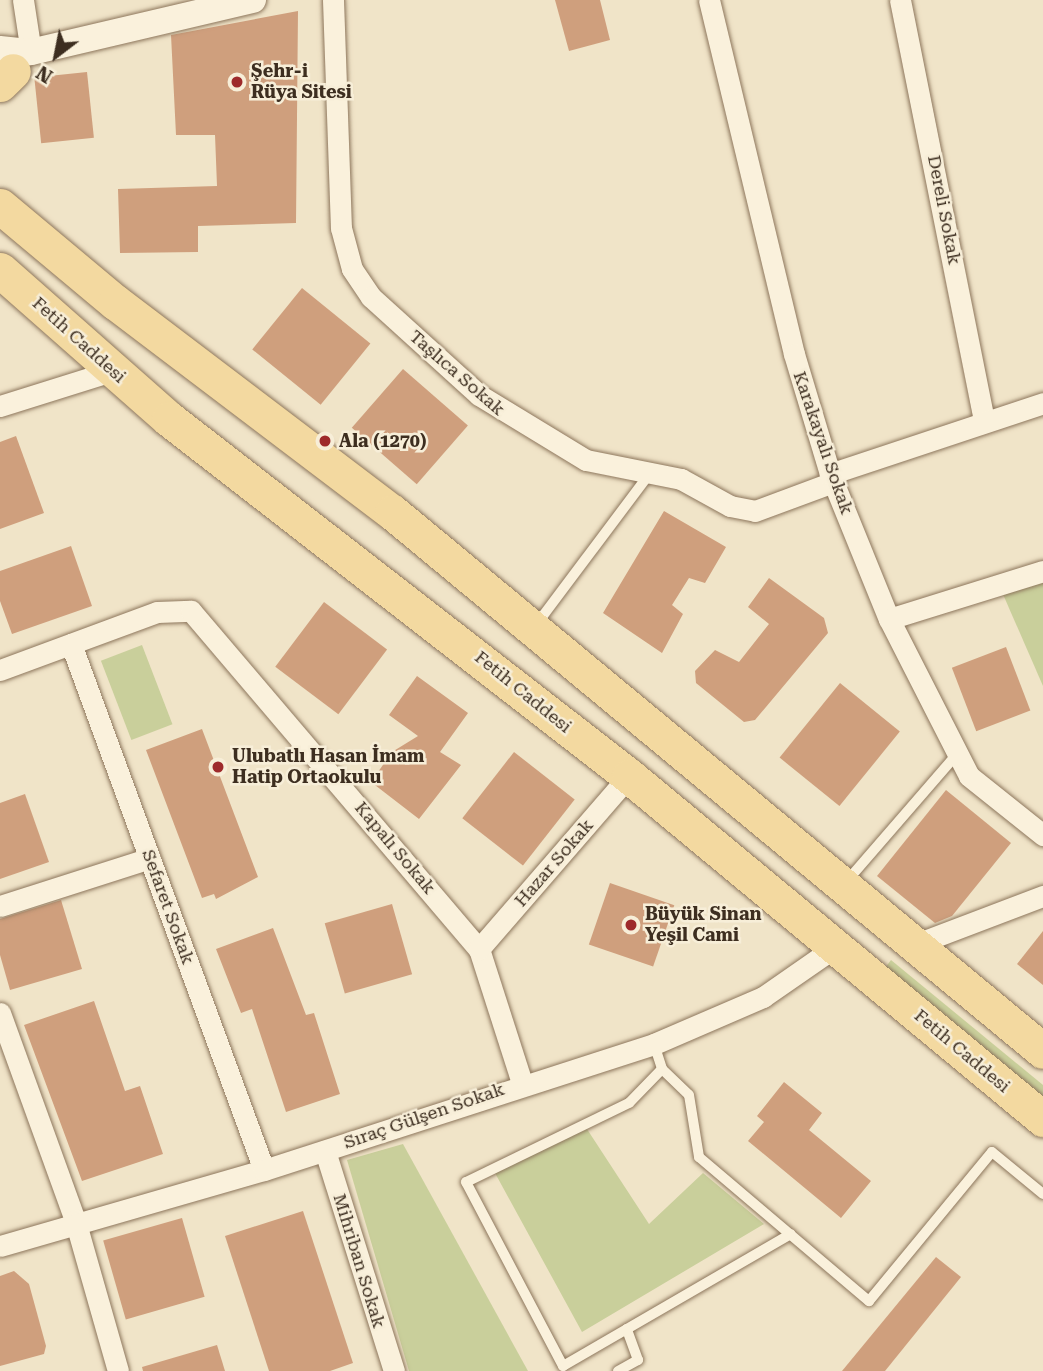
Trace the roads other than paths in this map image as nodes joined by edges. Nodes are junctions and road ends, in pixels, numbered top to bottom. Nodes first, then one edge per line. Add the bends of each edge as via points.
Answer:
1 (23, 0) edge
2 (253, 0) edge
3 (333, 0) edge
4 (709, 0) edge
5 (900, 0) edge
6 (9, 66) edge
7 (0, 206) edge
8 (0, 270) edge
9 (112, 371) junction
10 (1043, 403) edge
11 (0, 406) edge
12 (984, 420) junction
13 (649, 473) junction
14 (832, 478) junction
15 (1043, 571) edge
16 (889, 619) junction
17 (533, 629) junction
18 (71, 644) junction
19 (0, 670) edge
20 (957, 754) junction
21 (629, 776) junction
22 (1043, 835) edge
23 (150, 858) junction
24 (845, 883) junction
25 (1043, 896) edge
26 (0, 906) edge
27 (919, 943) junction
28 (479, 949) junction
29 (832, 949) junction
30 (0, 1014) edge
31 (654, 1044) junction
32 (1043, 1051) edge
33 (662, 1069) junction
34 (522, 1083) junction
35 (1043, 1119) edge
36 (325, 1151) junction
37 (264, 1170) junction
38 (1043, 1194) edge
39 (75, 1220) junction
40 (791, 1234) junction
41 (0, 1246) edge
42 (627, 1329) junction
43 (118, 1371) edge
44 (394, 1371) edge
45 (618, 1371) edge

1 - 6 street
2 - 6 street
3 - 13 street, Taşlıca Sokak via 336,181 352,270 371,297 510,419 586,460
4 - 14 street, Karakayalı Sokak via 794,354
5 - 12 street, Dereli Sokak
7 - 17 main road
8 - 9 main road, Fetih Caddesi
9 - 11 street
9 - 21 main road, Fetih Caddesi
10 - 12 street, Taşlıca Sokak
12 - 14 street, Taşlıca Sokak
13 - 14 street, Taşlıca Sokak via 681,479 730,506 755,511
13 - 17 lane
14 - 16 street, Karakayalı Sokak
15 - 16 street
16 - 20 street, Karakayalı Sokak
17 - 24 main road
18 - 19 street
18 - 23 street, Sefaret Sokak
18 - 28 street, Kapalı Sokak via 157,612 191,611
20 - 22 street, Karakayalı Sokak via 968,775
20 - 24 lane
21 - 28 street, Hazar Sokak
21 - 29 main road, Fetih Caddesi
23 - 26 street
23 - 37 street, Sefaret Sokak
24 - 27 main road
25 - 27 street
27 - 32 main road
28 - 34 street, Kapalı Sokak
29 - 31 street, Sıraç Gülşen Sokak via 763,997
29 - 35 main road, Fetih Caddesi
30 - 39 street
31 - 33 lane
31 - 34 street, Sıraç Gülşen Sokak
33 - 40 lane via 690,1095 699,1157
33 - 42 lane via 629,1103 466,1182 563,1366
34 - 36 street, Sıraç Gülşen Sokak
36 - 37 street, Sıraç Gülşen Sokak
36 - 44 street, Mihriban Sokak
37 - 39 street, Sıraç Gülşen Sokak
38 - 40 lane via 992,1152 869,1301
39 - 41 street, Sıraç Gülşen Sokak
39 - 43 street
40 - 42 lane
42 - 45 lane via 638,1360

